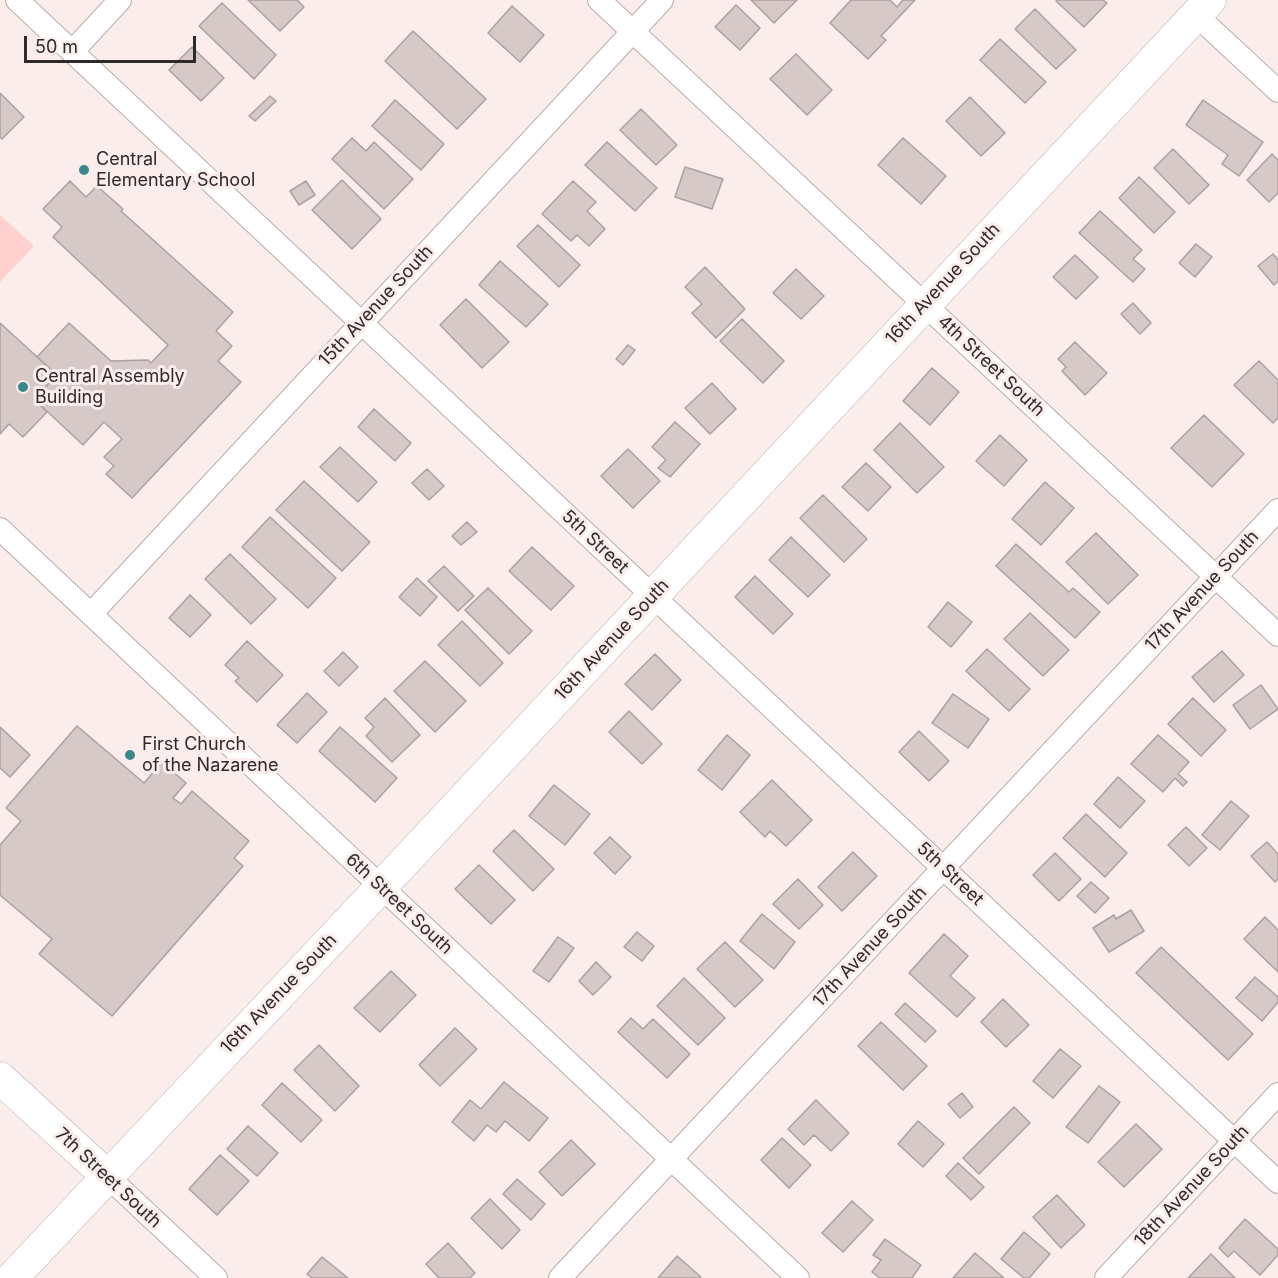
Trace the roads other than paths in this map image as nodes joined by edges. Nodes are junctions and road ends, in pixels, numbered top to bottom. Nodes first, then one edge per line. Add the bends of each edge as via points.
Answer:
1 (16, 0) edge
2 (120, 0) edge
3 (599, 0) edge
4 (663, 0) edge
5 (1195, 5) edge
6 (632, 31) junction
7 (72, 52) junction
8 (1278, 92) edge
9 (924, 304) junction
10 (361, 322) junction
11 (1278, 510) edge
12 (0, 529) edge
13 (1216, 576) junction
14 (653, 596) junction
15 (91, 614) junction
16 (1278, 635) edge
17 (944, 868) junction
18 (381, 887) junction
19 (0, 1078) edge
20 (1278, 1094) edge
21 (1234, 1141) junction
22 (672, 1160) junction
23 (107, 1176) junction
24 (1278, 1182) edge
25 (12, 1278) edge
26 (216, 1278) edge
27 (560, 1278) edge
28 (798, 1278) edge
29 (1106, 1278) edge

1 - 7 street, 5th Street
2 - 7 street
3 - 6 street, 4th Street South
4 - 6 street, 15th Avenue South
5 - 8 street
5 - 9 street, 16th Avenue South
6 - 9 street, 4th Street South
6 - 10 street, 15th Avenue South
7 - 10 street, 5th Street
9 - 13 street, 4th Street South
9 - 14 street, 16th Avenue South
10 - 14 street, 5th Street
10 - 15 street, 15th Avenue South
11 - 13 street, 17th Avenue South
12 - 15 street, 6th Street South
13 - 16 street, 4th Street South
13 - 17 street, 17th Avenue South
14 - 17 street, 5th Street
14 - 18 street, 16th Avenue South
15 - 18 street, 6th Street South
17 - 21 street, 5th Street
17 - 22 street, 17th Avenue South
18 - 22 street, 6th Street South
18 - 23 street, 16th Avenue South
19 - 23 street, 7th Street South
20 - 21 street, 18th Avenue South
21 - 24 street, 5th Street
21 - 29 street, 18th Avenue South
22 - 27 street, 17th Avenue South
22 - 28 street, 6th Street South
23 - 25 street, 16th Avenue South
23 - 26 street, 7th Street South

